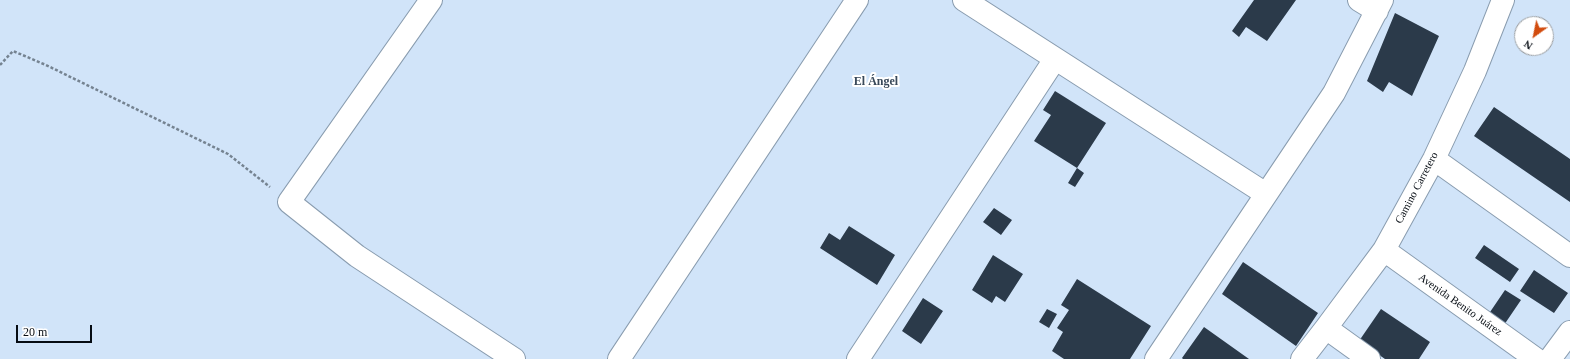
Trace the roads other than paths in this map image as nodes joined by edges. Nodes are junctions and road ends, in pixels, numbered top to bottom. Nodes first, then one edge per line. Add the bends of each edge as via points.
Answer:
1 (431, 0) edge
2 (857, 0) edge
3 (964, 0) edge
4 (1359, 0) edge
5 (1503, 0) edge
6 (1380, 6) edge
7 (1055, 59) junction
8 (1434, 159) junction
9 (1266, 194) junction
10 (1384, 250) junction
11 (1570, 256) edge
12 (1326, 328) junction
13 (1570, 332) edge
14 (514, 359) edge
15 (620, 359) edge
16 (858, 359) edge
17 (1156, 359) edge
18 (1302, 359) edge
19 (1369, 359) edge
20 (1536, 359) edge
21 (1550, 359) edge

1 - 14 street via 289,202 357,256
2 - 15 street
3 - 7 street
4 - 6 street
5 - 8 street, Camino Carretero via 1475,71
6 - 9 street via 1334,93
7 - 9 street
7 - 16 street
8 - 10 street, Camino Carretero
8 - 11 street
9 - 17 street
10 - 12 street, Camino Carretero
10 - 20 street, Avenida Benito Juárez
12 - 18 street, Camino Carretero
12 - 19 street
13 - 21 street

